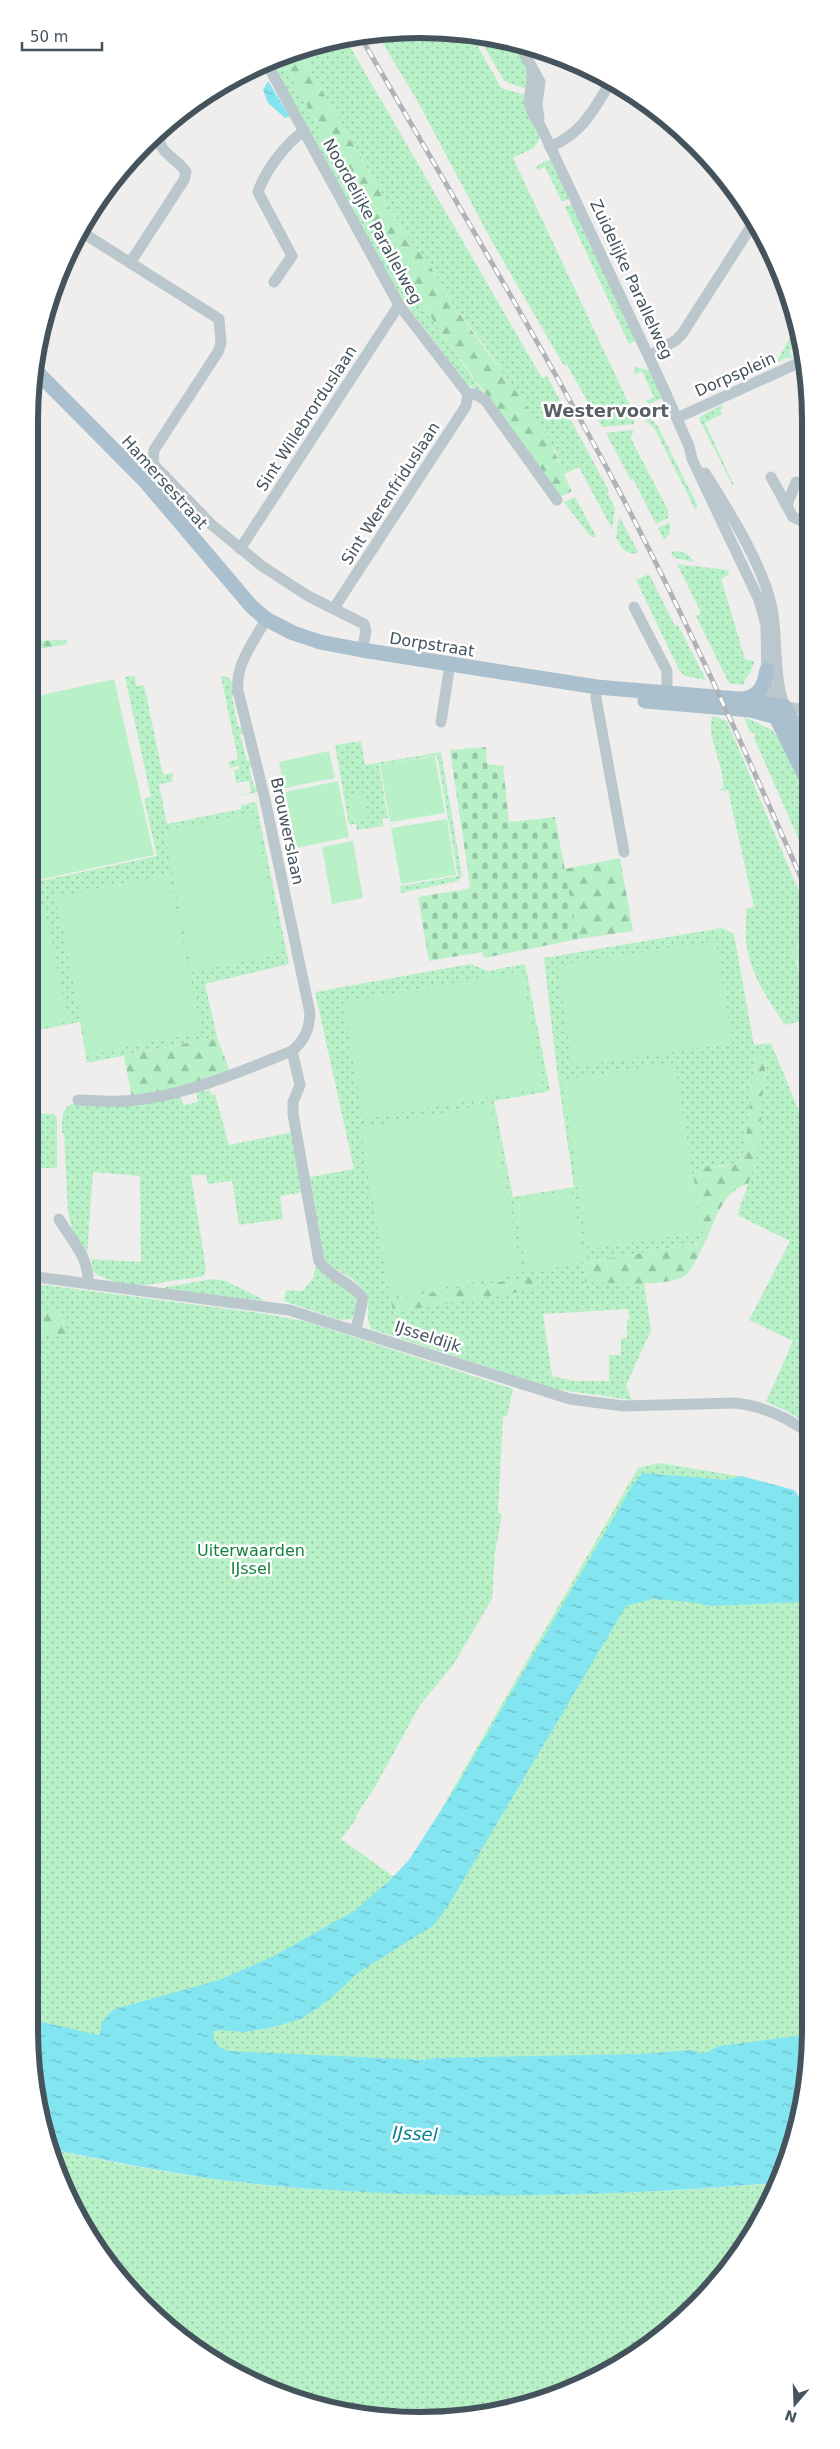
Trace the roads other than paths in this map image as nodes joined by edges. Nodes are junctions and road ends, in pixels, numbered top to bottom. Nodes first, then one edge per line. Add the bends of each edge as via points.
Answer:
1 (523, 52) edge
2 (270, 69) edge
3 (608, 87) edge
4 (304, 131) junction
5 (160, 143) edge
6 (550, 146) junction
7 (750, 228) edge
8 (86, 235) edge
9 (130, 263) junction
10 (274, 282) dead end
11 (399, 304) junction
12 (649, 356) junction
13 (798, 363) edge
14 (40, 375) edge
15 (468, 394) junction
16 (677, 418) junction
17 (689, 446) junction
18 (771, 477) dead end
19 (796, 482) dead end
20 (558, 500) dead end
21 (787, 504) junction
22 (802, 522) edge
23 (240, 549) junction
24 (634, 607) dead end
25 (334, 608) junction
26 (266, 619) junction
27 (362, 650) junction
28 (450, 664) junction
29 (766, 670) junction
30 (602, 688) junction
31 (667, 698) junction
32 (736, 704) junction
33 (802, 710) edge
34 (782, 712) junction
35 (802, 719) edge
36 (441, 722) dead end
37 (789, 745) junction
38 (802, 748) edge
39 (802, 770) edge
40 (624, 852) dead end
41 (292, 1052) junction
42 (78, 1100) dead end
43 (59, 1219) dead end
44 (38, 1277) edge
45 (88, 1284) junction
46 (356, 1329) junction
47 (802, 1429) edge

1 - 6 street, Zuidelijke Parallelweg via 539,78 541,87 537,104 541,127
2 - 4 street, Noordelijke Parallelweg
3 - 6 street via 584,125 570,137
4 - 10 street via 283,150 258,192 292,256
4 - 11 street, Noordelijke Parallelweg
5 - 9 street via 162,151 182,164 186,172
6 - 12 street, Zuidelijke Parallelweg
7 - 12 street via 682,334
8 - 9 street
9 - 23 street via 218,319 221,343 218,352 154,450 153,462 160,473
11 - 15 street, Noordelijke Parallelweg
11 - 23 street, Sint Willebrorduslaan
12 - 16 street, Zuidelijke Parallelweg
13 - 16 street, Dorpsplein
14 - 26 main road, Hamersestraat via 144,480 236,590
15 - 20 street, Noordelijke Parallelweg via 485,400
15 - 25 street, Sint Werenfriduslaan via 466,406
16 - 17 street, Zuidelijke Parallelweg
17 - 29 street, Zuidelijke Parallelweg via 692,459 759,600 766,625
17 - 34 street, Zuidelijke Parallelweg via 725,504 767,592 775,629
18 - 21 street
19 - 21 street
21 - 22 street via 793,518
23 - 25 street via 287,584
24 - 31 street via 665,667
25 - 27 street via 364,624 366,631
26 - 27 main road, Dorpstraat via 312,640
26 - 41 street, Brouwerslaan via 243,660 238,684 310,1013 306,1034
27 - 28 main road, Dorpstraat
28 - 30 main road, Dorpstraat
28 - 36 street
29 - 32 main road via 760,691
29 - 34 street, Zuidelijke Parallelweg
30 - 31 main road, Dorpstraat via 646,701
30 - 40 street via 596,698
31 - 32 main road, Dorpstraat
32 - 34 main road, Dorpstraat
32 - 37 main road via 769,724
33 - 34 street, Dorpstraat
34 - 35 street, Dorpstraat
34 - 37 main road
34 - 38 main road
37 - 39 main road
41 - 42 street via 171,1094 133,1101
41 - 46 street via 300,1085 293,1102 293,1114 319,1262 362,1297
43 - 45 street via 88,1268
44 - 45 street, IJsseldijk
45 - 46 street, IJsseldijk via 289,1310
46 - 47 street, IJsseldijk via 570,1399 623,1406 753,1405 777,1413

